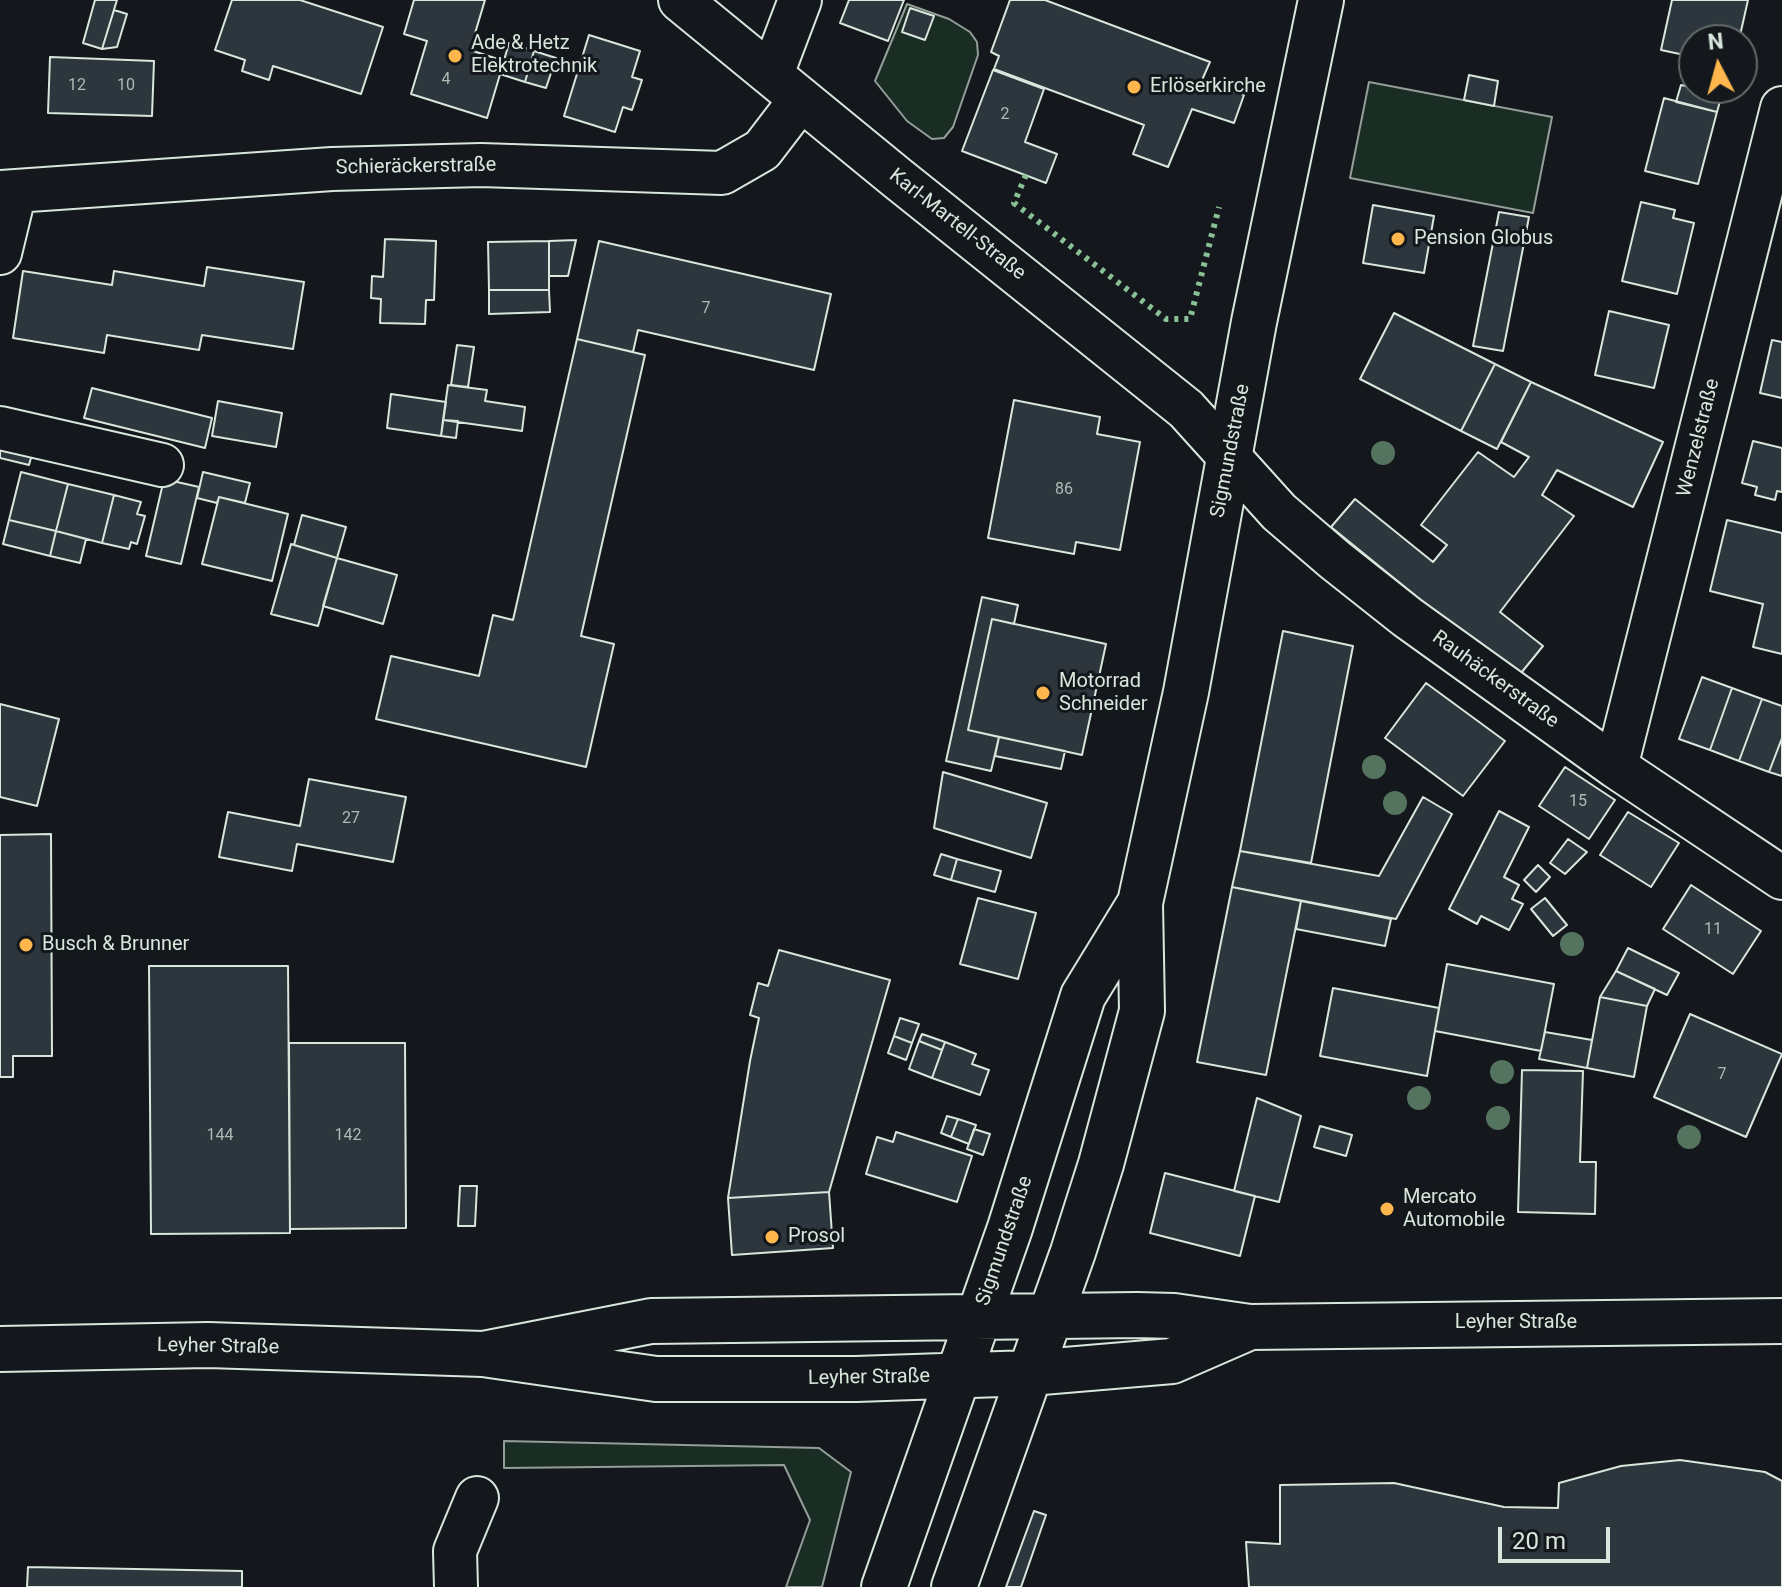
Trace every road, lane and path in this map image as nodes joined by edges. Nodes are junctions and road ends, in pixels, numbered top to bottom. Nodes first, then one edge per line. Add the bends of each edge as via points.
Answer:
1 (680, 0) edge
2 (800, 0) edge
3 (1321, 0) edge
4 (787, 86) junction
5 (1782, 108) edge
6 (8, 192) edge
7 (0, 253) edge
8 (0, 428) edge
9 (1230, 456) junction
10 (162, 465) dead end
11 (1616, 767) junction
12 (1782, 878) edge
13 (1140, 903) junction
14 (1050, 1317) junction
15 (978, 1319) junction
16 (1782, 1321) edge
17 (1250, 1327) junction
18 (0, 1349) edge
19 (483, 1354) junction
20 (1030, 1373) junction
21 (957, 1377) junction
22 (477, 1498) dead end
23 (456, 1587) edge
24 (884, 1587) edge
25 (954, 1587) edge

1 - 4 street, Karl-Martell-Straße
2 - 4 street, Schieräckerstraße
3 - 9 main road, Sigmundstraße
4 - 6 street, Schieräckerstraße via 762,150 722,173 481,165 332,169
4 - 9 street, Karl-Martell-Straße via 1148,376
5 - 11 street, Wenzelstraße
6 - 7 street
8 - 10 street
9 - 11 street, Rauhäckerstraße via 1279,512 1335,560
9 - 13 main road, Sigmundstraße
11 - 12 street, Rauhäckerstraße
13 - 14 main road, Sigmundstraße via 1142,1011 1101,1164
13 - 15 main road, Sigmundstraße via 1083,996
14 - 15 main road, Leyher Straße
14 - 17 main road, Leyher Straße via 1174,1316
14 - 20 main road, Sigmundstraße
15 - 19 main road, Leyher Straße via 651,1321
15 - 21 main road, Sigmundstraße
16 - 17 main road, Leyher Straße
17 - 20 main road, Leyher Straße via 1172,1361
18 - 19 main road, Leyher Straße via 208,1345
19 - 21 main road, Leyher Straße via 656,1379
20 - 21 main road, Leyher Straße
20 - 25 main road, Sigmundstraße
21 - 24 main road, Sigmundstraße
22 - 23 street via 455,1551

